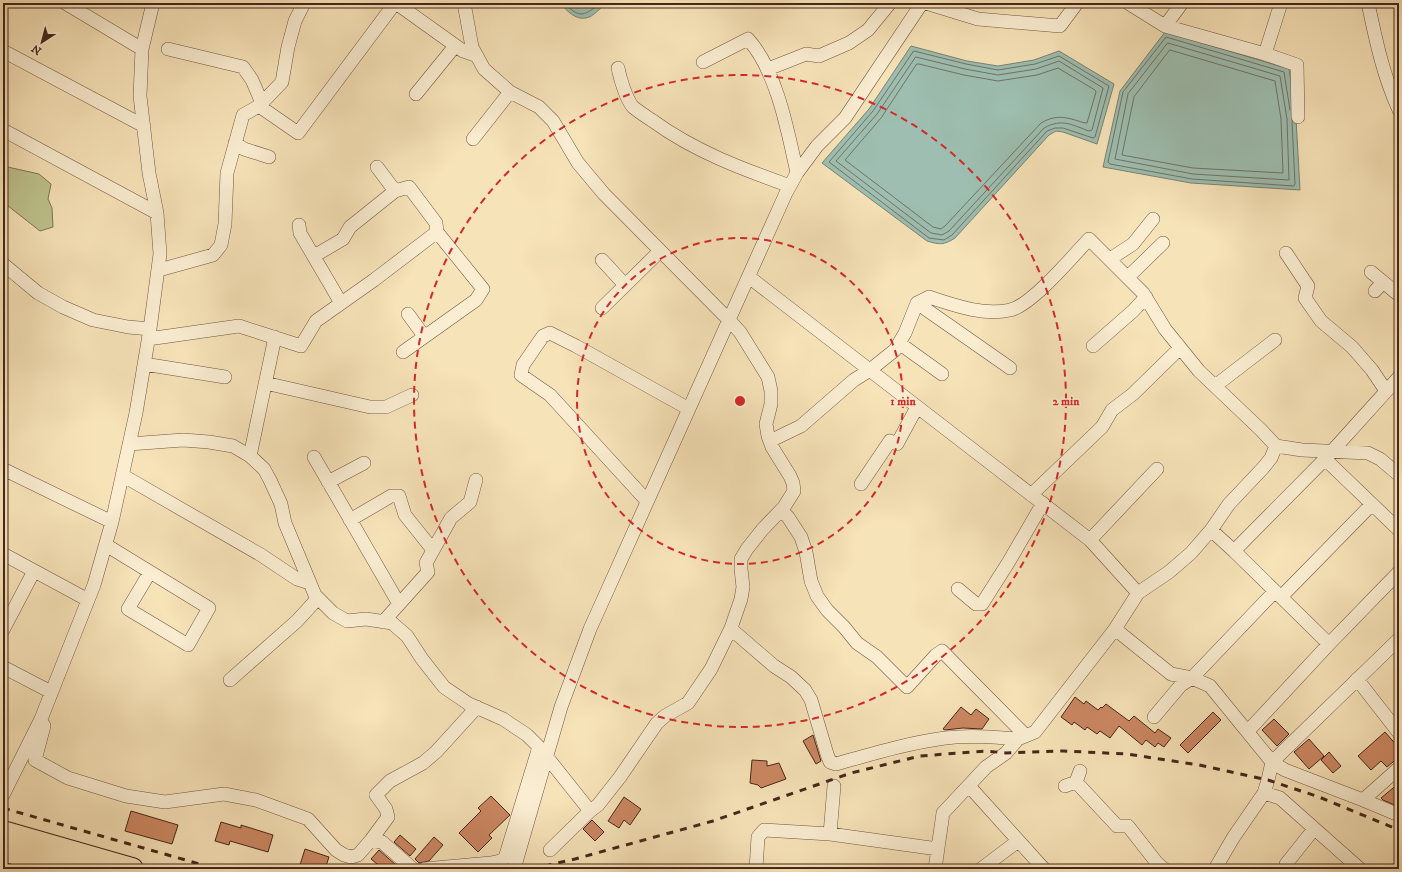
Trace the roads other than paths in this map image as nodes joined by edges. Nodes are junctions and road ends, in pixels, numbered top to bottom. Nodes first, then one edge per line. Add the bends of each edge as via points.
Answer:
1 (153, 3) edge
2 (304, 3) edge
3 (396, 3) edge
4 (464, 3) edge
5 (890, 3) edge
6 (922, 3) edge
7 (926, 3) edge
8 (1077, 3) edge
9 (1128, 3) edge
10 (1182, 3) edge
11 (1281, 3) edge
12 (1368, 3) edge
13 (71, 4) edge
14 (1165, 26) junction
15 (455, 46) junction
16 (142, 48) junction
17 (168, 49) dead end
18 (3, 51) edge
19 (1265, 54) junction
20 (477, 56) junction
21 (704, 62) dead end
22 (618, 68) dead end
23 (768, 69) junction
24 (510, 92) junction
25 (416, 94) dead end
26 (260, 105) junction
27 (1399, 110) edge
28 (1298, 117) dead end
29 (144, 126) junction
30 (3, 130) edge
31 (473, 139) dead end
32 (235, 143) junction
33 (269, 157) dead end
34 (377, 167) dead end
35 (797, 173) junction
36 (790, 186) junction
37 (395, 191) junction
38 (157, 213) junction
39 (1153, 219) dead end
40 (299, 225) dead end
41 (437, 232) junction
42 (1163, 243) dead end
43 (660, 250) junction
44 (1286, 253) dead end
45 (314, 256) junction
46 (1110, 259) junction
47 (602, 260) dead end
48 (3, 264) edge
49 (159, 270) junction
50 (1372, 272) dead end
51 (749, 277) junction
52 (1128, 277) junction
53 (625, 285) junction
54 (1399, 295) edge
55 (1146, 297) junction
56 (341, 303) junction
57 (917, 303) junction
58 (602, 308) dead end
59 (408, 314) dead end
60 (729, 320) junction
61 (149, 334) junction
62 (424, 336) junction
63 (275, 338) junction
64 (1275, 340) dead end
65 (899, 343) junction
66 (1093, 346) dead end
67 (1180, 348) junction
68 (403, 352) dead end
69 (144, 364) junction
70 (1010, 368) dead end
71 (870, 370) junction
72 (942, 374) dead end
73 (225, 377) dead end
74 (1399, 377) edge
75 (266, 383) junction
76 (1215, 386) junction
77 (1386, 391) junction
78 (412, 395) dead end
79 (917, 407) junction
80 (689, 409) junction
81 (770, 441) junction
82 (129, 444) junction
83 (1276, 446) junction
84 (1328, 455) junction
85 (250, 456) junction
86 (314, 457) dead end
87 (364, 463) dead end
88 (1157, 469) dead end
89 (3, 475) edge
90 (1399, 475) edge
91 (122, 476) junction
92 (476, 480) dead end
93 (328, 482) junction
94 (861, 484) dead end
95 (1031, 495) junction
96 (647, 501) junction
97 (1043, 503) junction
98 (1372, 504) junction
99 (781, 510) junction
100 (350, 520) junction
101 (112, 522) junction
102 (1210, 530) junction
103 (1399, 530) edge
104 (1090, 540) junction
105 (106, 545) junction
106 (433, 550) junction
107 (1234, 551) junction
108 (3, 554) edge
109 (34, 571) junction
110 (150, 572) junction
111 (1399, 572) edge
112 (310, 583) junction
113 (958, 589) dead end
114 (1138, 593) junction
115 (1278, 594) junction
116 (318, 598) junction
117 (88, 600) junction
118 (399, 604) junction
119 (383, 622) junction
120 (730, 629) junction
121 (1115, 629) junction
122 (3, 630) edge
123 (1399, 639) edge
124 (1329, 644) junction
125 (3, 667) edge
126 (1192, 678) junction
127 (1357, 679) junction
128 (230, 680) dead end
129 (51, 692) junction
130 (477, 707) junction
131 (1154, 717) dead end
132 (41, 719) junction
133 (1248, 731) junction
134 (1399, 733) edge
135 (1022, 737) junction
136 (543, 752) junction
137 (1272, 762) junction
138 (1399, 768) edge
139 (1074, 780) dead end
140 (834, 786) dead end
141 (969, 786) junction
142 (3, 792) edge
143 (1264, 793) junction
144 (1364, 800) junction
145 (590, 811) junction
146 (1399, 815) edge
147 (1314, 829) junction
148 (3, 832) edge
149 (830, 834) junction
150 (371, 840) junction
151 (1018, 841) junction
152 (938, 849) junction
153 (3, 850) edge
154 (550, 850) dead end
155 (1286, 864) dead end
156 (1353, 867) edge
157 (68, 869) edge
158 (132, 869) edge
159 (413, 869) edge
160 (424, 869) edge
161 (514, 869) edge
162 (756, 869) edge
163 (935, 869) edge
164 (981, 869) edge
165 (1044, 869) edge
166 (1164, 869) edge
167 (1215, 869) edge

1 - 16 street
2 - 26 street via 295,21 282,82
3 - 15 street
3 - 26 street via 298,133
4 - 20 street via 472,47
5 - 23 street via 868,30 849,43 819,56 806,54
6 - 35 street via 845,118 817,146
7 - 8 street via 978,18 1060,26
9 - 14 street
10 - 14 street
11 - 19 street
12 - 27 street via 1381,63
13 - 16 street
14 - 19 street
15 - 20 street
15 - 25 street
16 - 29 street via 140,96
17 - 26 street via 243,67 252,80
18 - 29 street
19 - 28 street via 1297,65
20 - 24 street via 484,69
21 - 23 street via 748,39 756,47
22 - 36 street via 620,82 632,106 660,126 684,142 737,167
23 - 35 street via 785,118
24 - 31 street
24 - 43 street via 539,107 553,121 578,163 604,194
26 - 32 street via 243,115
29 - 38 street via 149,173
30 - 38 street
32 - 33 street via 244,149
32 - 49 street via 227,173 225,224 221,244 213,255
34 - 37 street
35 - 36 street
36 - 51 street
37 - 41 street via 409,187 436,223
37 - 45 street via 350,227 343,239
38 - 49 street
39 - 46 street via 1133,244
40 - 45 street via 300,233
41 - 56 street
41 - 62 street via 483,290 476,300
42 - 52 street
43 - 53 street
43 - 60 street
44 - 77 street via 1308,286 1305,298 1321,321 1352,347
45 - 56 street
46 - 52 street
46 - 57 street via 1089,239 1027,301 1011,310 992,312 967,309 929,297
47 - 53 street
48 - 61 street via 38,293 62,307 94,320
49 - 61 street
50 - 54 street via 1379,286
51 - 60 street
51 - 71 street
52 - 55 street
53 - 58 street
55 - 66 street
55 - 67 street
56 - 63 street via 316,321 301,346
57 - 65 street via 906,333
57 - 70 street
59 - 62 street
60 - 80 street
60 - 81 street via 740,332 768,377 771,404 766,424
61 - 63 street via 240,326
61 - 69 street
62 - 68 street
63 - 75 street
64 - 76 street
65 - 71 street via 895,350
65 - 72 street
67 - 76 street
67 - 95 street via 1133,394 1112,410 1102,427
69 - 73 street
69 - 82 street
71 - 79 street
71 - 81 street via 854,380 801,426
74 - 77 street
75 - 78 street via 370,407 386,407
75 - 85 street
76 - 83 street
77 - 84 street
79 - 94 street via 897,444 890,441
79 - 95 street
80 - 96 street
80 - 96 street via 550,333 543,336 523,365 522,375 550,395
81 - 99 street via 793,483 794,491
82 - 85 street via 182,440 209,442 233,446
82 - 91 street
83 - 84 street
83 - 102 street via 1271,458 1229,504
84 - 90 street via 1368,453 1380,459
84 - 98 street
84 - 107 street
85 - 112 street via 264,469 270,480
86 - 93 street
87 - 93 street
88 - 104 street
89 - 101 street via 5,470
91 - 101 street
91 - 112 street via 261,555 297,579
92 - 106 street via 470,502 451,518
93 - 100 street
95 - 97 street
96 - 136 street via 590,629
97 - 104 street
97 - 113 street via 982,604 976,604
98 - 103 street
98 - 115 street
99 - 120 street via 762,530 741,559 743,587
99 - 135 street via 801,537 817,596 857,643 877,657 906,687 942,651
100 - 106 street via 391,496 399,496 405,515
100 - 118 street
101 - 105 street
102 - 107 street
102 - 114 street via 1182,562
104 - 114 street
105 - 110 street
105 - 117 street
106 - 118 street via 426,563 428,572
107 - 115 street
108 - 109 street
109 - 117 street
109 - 122 street
110 - 110 street via 209,608 188,645 128,609
111 - 124 street
112 - 116 street
114 - 121 street
115 - 124 street
115 - 126 street
116 - 119 street via 333,613 347,621 366,619
116 - 128 street via 297,621
117 - 129 street
118 - 119 street
119 - 130 street via 392,624 407,636 444,687
120 - 135 street via 805,690 811,700 830,762 836,764 899,746 947,738
120 - 145 street via 711,669 688,702 657,723 620,777 598,805
121 - 126 street via 1171,674
121 - 135 street via 1035,732
123 - 127 street
124 - 133 street
125 - 129 street
126 - 131 street via 1181,685
126 - 133 street via 1210,686
127 - 134 street
127 - 137 street
129 - 132 street
130 - 136 street via 503,718 527,735
130 - 150 street via 436,752 423,763 390,781 376,795 386,809 388,817
132 - 142 street
132 - 150 street via 44,726 35,760 68,778 126,796 165,802 224,794 256,800 308,819 336,850 351,857 358,855
133 - 137 street
135 - 141 street
136 - 145 street
136 - 160 street via 505,858 491,863
136 - 161 street
137 - 143 street
137 - 144 street via 1285,770
138 - 144 street
139 - 166 street via 1117,826 1128,826
140 - 149 street
141 - 151 street
141 - 152 street via 943,813
143 - 147 street via 1280,798
143 - 167 street via 1232,838
144 - 146 street
145 - 154 street
147 - 155 street
147 - 156 street
148 - 158 highway
149 - 152 street
149 - 162 street via 764,830 758,837
150 - 159 street via 382,842
151 - 164 street
151 - 165 street
152 - 163 street
153 - 157 highway

